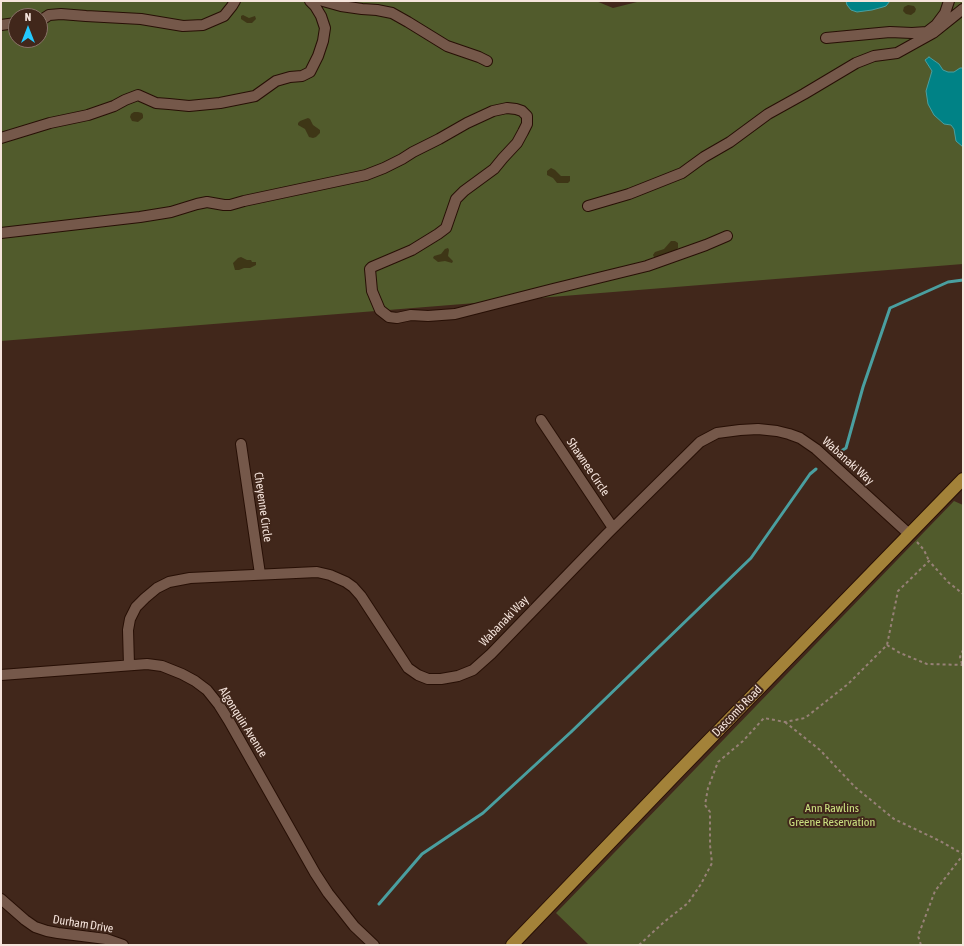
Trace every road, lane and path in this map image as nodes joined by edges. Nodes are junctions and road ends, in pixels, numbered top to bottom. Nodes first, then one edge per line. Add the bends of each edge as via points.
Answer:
1 (235, 1) edge
2 (310, 1) edge
3 (323, 1) edge
4 (949, 1) edge
5 (963, 8) edge
6 (48, 16) edge
7 (826, 38) dead end
8 (487, 61) dead end
9 (1, 138) edge
10 (588, 206) dead end
11 (1, 232) edge
12 (727, 236) dead end
13 (541, 420) dead end
14 (241, 444) dead end
15 (963, 479) edge
16 (613, 528) junction
17 (909, 534) junction
18 (929, 561) junction
19 (260, 574) junction
20 (963, 594) edge
21 (887, 645) junction
22 (963, 650) edge
23 (962, 664) edge
24 (129, 665) junction
25 (1, 675) edge
26 (785, 722) junction
27 (963, 854) edge
28 (1, 899) edge
29 (123, 945) edge
30 (374, 945) edge
31 (512, 945) edge
32 (639, 945) edge
33 (921, 945) edge

1 - 6 street via 224,16 203,25 183,26 142,19 61,14
2 - 9 street via 321,16 325,28 318,56 310,72 302,76 276,81 255,96 220,103 189,106 156,103 138,95 88,115
3 - 8 street via 392,13 447,46
4 - 7 street via 945,13 927,32 890,32
5 - 10 street via 933,33 897,53 874,56 856,63 768,114 682,173 629,194
11 - 12 street via 140,217 207,202 230,205 366,175 402,159 467,123 493,111 507,108 522,111 527,116 523,132 517,143 494,169 456,199 446,228 412,250 370,269 372,291 380,310 389,317 455,314 647,266
13 - 16 street, Shawnee Circle
14 - 19 street, Cheyenne Circle
15 - 17 main road, Dascomb Road
16 - 17 street, Wabanaki Way via 700,442 717,433 758,429 790,434 816,449
16 - 19 street, Wabanaki Way via 473,670 441,679 428,679 408,668 361,596 346,582 317,572
17 - 18 path via 919,543
17 - 31 main road, Dascomb Road
18 - 20 path
18 - 21 path via 898,591
19 - 24 street, Wabanaki Way via 190,578 169,582 157,588 136,607 130,619
21 - 23 path via 926,664
21 - 26 path via 848,684 805,718
22 - 23 path via 960,657
24 - 25 street, Algonquin Avenue
24 - 30 street, Algonquin Avenue via 162,666 182,674 207,690 229,721 328,893 354,926
26 - 27 path via 820,750 855,787 894,819
26 - 32 path via 764,718 743,741 718,762 708,788 705,805 710,812 712,863 688,903
27 - 33 path via 935,891 918,936
28 - 29 street, Durham Drive via 35,927 58,933 106,939

